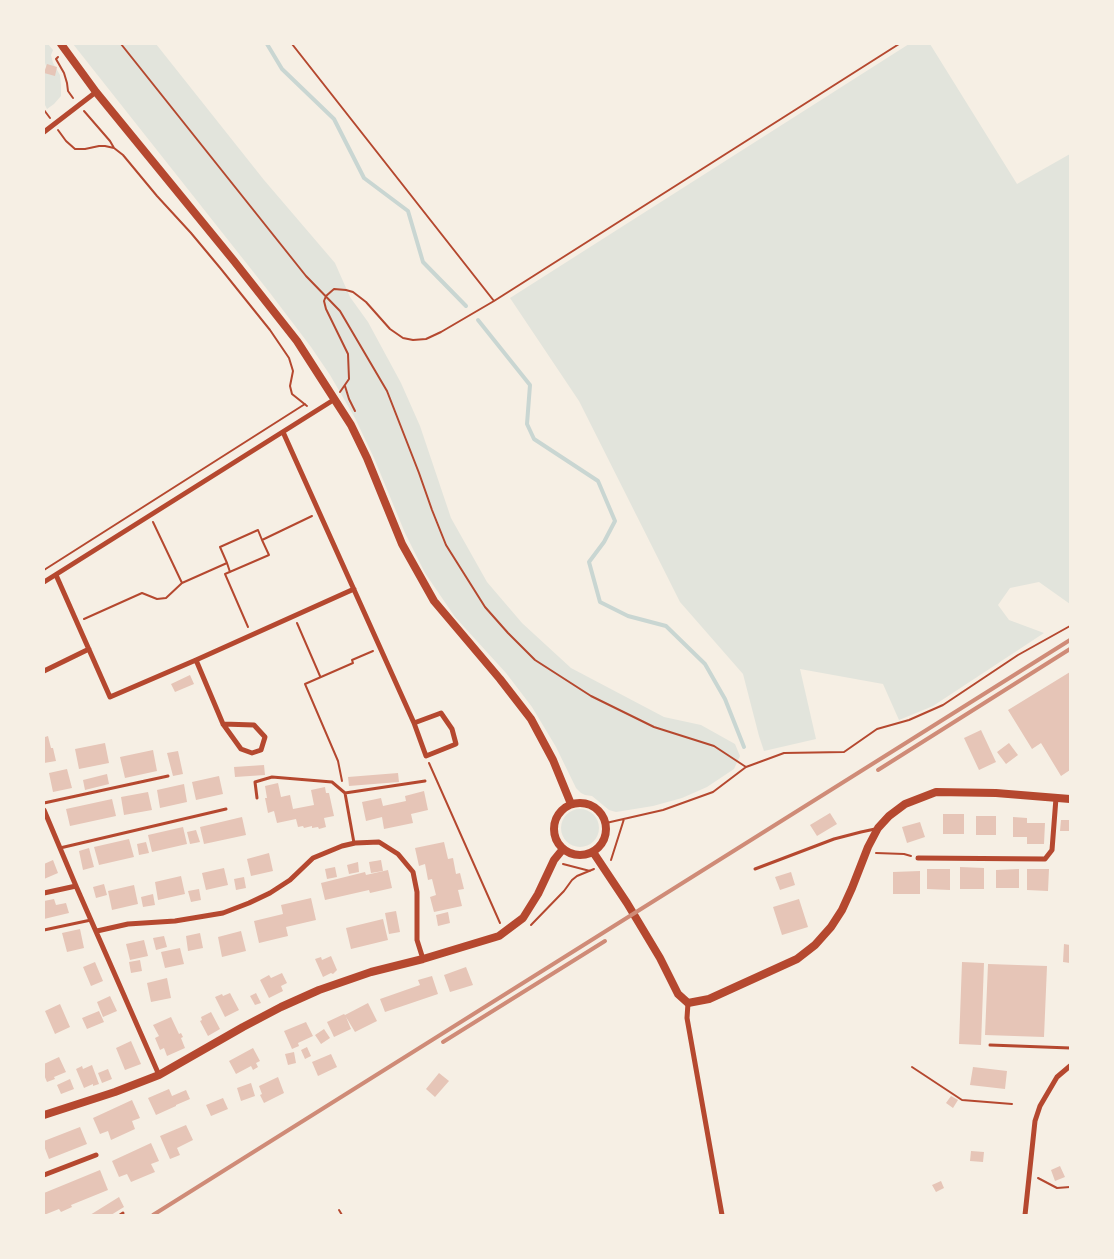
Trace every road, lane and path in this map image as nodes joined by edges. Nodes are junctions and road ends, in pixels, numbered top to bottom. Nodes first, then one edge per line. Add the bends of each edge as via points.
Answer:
1 (121, 44) edge
2 (292, 44) edge
3 (899, 44) edge
4 (63, 47) edge
5 (96, 92) junction
6 (79, 105) junction
7 (54, 125) junction
8 (44, 132) edge
9 (114, 148) junction
10 (326, 296) junction
11 (494, 301) junction
12 (335, 399) junction
13 (306, 404) junction
14 (314, 412) junction
15 (283, 432) junction
16 (318, 513) junction
17 (150, 516) junction
18 (262, 540) junction
19 (226, 563) junction
20 (44, 570) edge
21 (230, 572) junction
22 (56, 575) junction
23 (44, 582) edge
24 (182, 583) junction
25 (354, 589) junction
26 (294, 616) junction
27 (77, 622) junction
28 (1070, 626) edge
29 (252, 635) junction
30 (380, 648) junction
31 (89, 649) junction
32 (196, 660) junction
33 (44, 670) edge
34 (321, 677) junction
35 (223, 724) junction
36 (414, 724) junction
37 (426, 756) junction
38 (746, 767) junction
39 (168, 776) dead end
40 (425, 781) dead end
41 (344, 793) junction
42 (257, 798) dead end
43 (1056, 798) junction
44 (1070, 799) edge
45 (44, 803) edge
46 (571, 804) junction
47 (226, 809) dead end
48 (44, 810) edge
49 (624, 819) junction
50 (606, 823) junction
51 (878, 828) junction
52 (354, 843) junction
53 (60, 848) junction
54 (563, 849) junction
55 (593, 852) junction
56 (866, 852) junction
57 (918, 858) joint
58 (554, 860) junction
59 (601, 866) junction
60 (755, 869) dead end
61 (591, 871) junction
62 (76, 886) junction
63 (44, 893) edge
64 (91, 919) junction
65 (530, 926) dead end
66 (44, 930) edge
67 (97, 931) junction
68 (504, 932) junction
69 (423, 959) junction
70 (688, 1003) junction
71 (990, 1045) dead end
72 (1070, 1048) edge
73 (1070, 1066) edge
74 (912, 1067) dead end
75 (159, 1074) junction
76 (1012, 1104) dead end
77 (44, 1115) edge
78 (96, 1155) dead end
79 (1029, 1174) junction
80 (44, 1175) edge
81 (1070, 1187) edge
82 (339, 1210) dead end
83 (342, 1215) edge
84 (722, 1215) edge
85 (1025, 1215) edge

1 - 10 path via 306,276
2 - 11 path
3 - 11 path
4 - 5 street
4 - 6 path via 56,59 64,73 68,91
5 - 6 street
5 - 12 street via 297,341
6 - 7 street
6 - 9 path
7 - 8 street
7 - 9 path via 75,149
9 - 13 path via 222,269 270,330 294,371 290,386 292,394
10 - 11 path via 334,289 353,292 390,330 413,340 434,336
10 - 12 path via 326,309 348,354 349,379
10 - 38 path via 340,311 388,391 446,545 485,607 508,633 536,660 591,696 654,727 714,746
12 - 14 street
12 - 46 street via 367,458 402,544 434,601 531,719
13 - 14 path
13 - 20 path
14 - 15 street
15 - 16 street
15 - 17 street
16 - 18 path
16 - 25 street
17 - 22 street
17 - 24 path
18 - 19 path via 258,530 220,548
18 - 21 path via 269,555
19 - 21 path
19 - 24 path
21 - 29 path via 225,574
22 - 23 street
22 - 27 street
24 - 27 path via 166,598 157,599 142,593
25 - 26 street
25 - 30 street
26 - 29 street
26 - 34 path
27 - 31 street
28 - 38 path via 943,705 877,729 844,752 784,753
29 - 32 street
30 - 34 path
30 - 36 street
31 - 32 street via 110,697
31 - 33 street
32 - 35 street
34 - 41 path via 305,684 338,761
35 - 35 street via 241,749 262,750 265,737 254,725
36 - 37 street
36 - 37 street via 441,713 452,729 456,744
37 - 68 path
38 - 49 path via 713,792 663,810
39 - 45 lane
40 - 41 lane
41 - 42 lane via 332,782 272,777 255,782
41 - 52 lane
43 - 44 street
43 - 51 street via 936,792 905,804
43 - 57 street via 1052,850 1045,859
46 - 50 street via 589,804 597,808
46 - 54 street via 554,824 554,833
47 - 53 lane
48 - 53 street
49 - 50 path
49 - 59 path via 610,861
50 - 55 street via 604,840
51 - 56 street
51 - 60 lane via 834,840
52 - 67 street via 313,858 290,880 270,893 223,913 128,924
52 - 69 street via 379,842 398,854 413,872 417,940
53 - 62 street
54 - 55 street via 577,855
54 - 58 street
55 - 59 street
56 - 57 path
56 - 70 street via 842,910 815,945 797,958 709,999
58 - 61 path
58 - 68 street via 523,918
59 - 61 path
59 - 70 street via 627,903 678,994
61 - 65 path via 572,880
62 - 63 street
62 - 64 street
64 - 66 lane
64 - 67 street
67 - 75 street
68 - 69 street
69 - 75 street via 319,990 281,1007
70 - 84 street via 687,1018
71 - 72 lane
73 - 79 street via 1056,1077 1040,1106 1035,1121
74 - 76 path via 962,1100
75 - 77 street
78 - 80 street
79 - 81 path via 1057,1188
79 - 85 street
82 - 83 path

